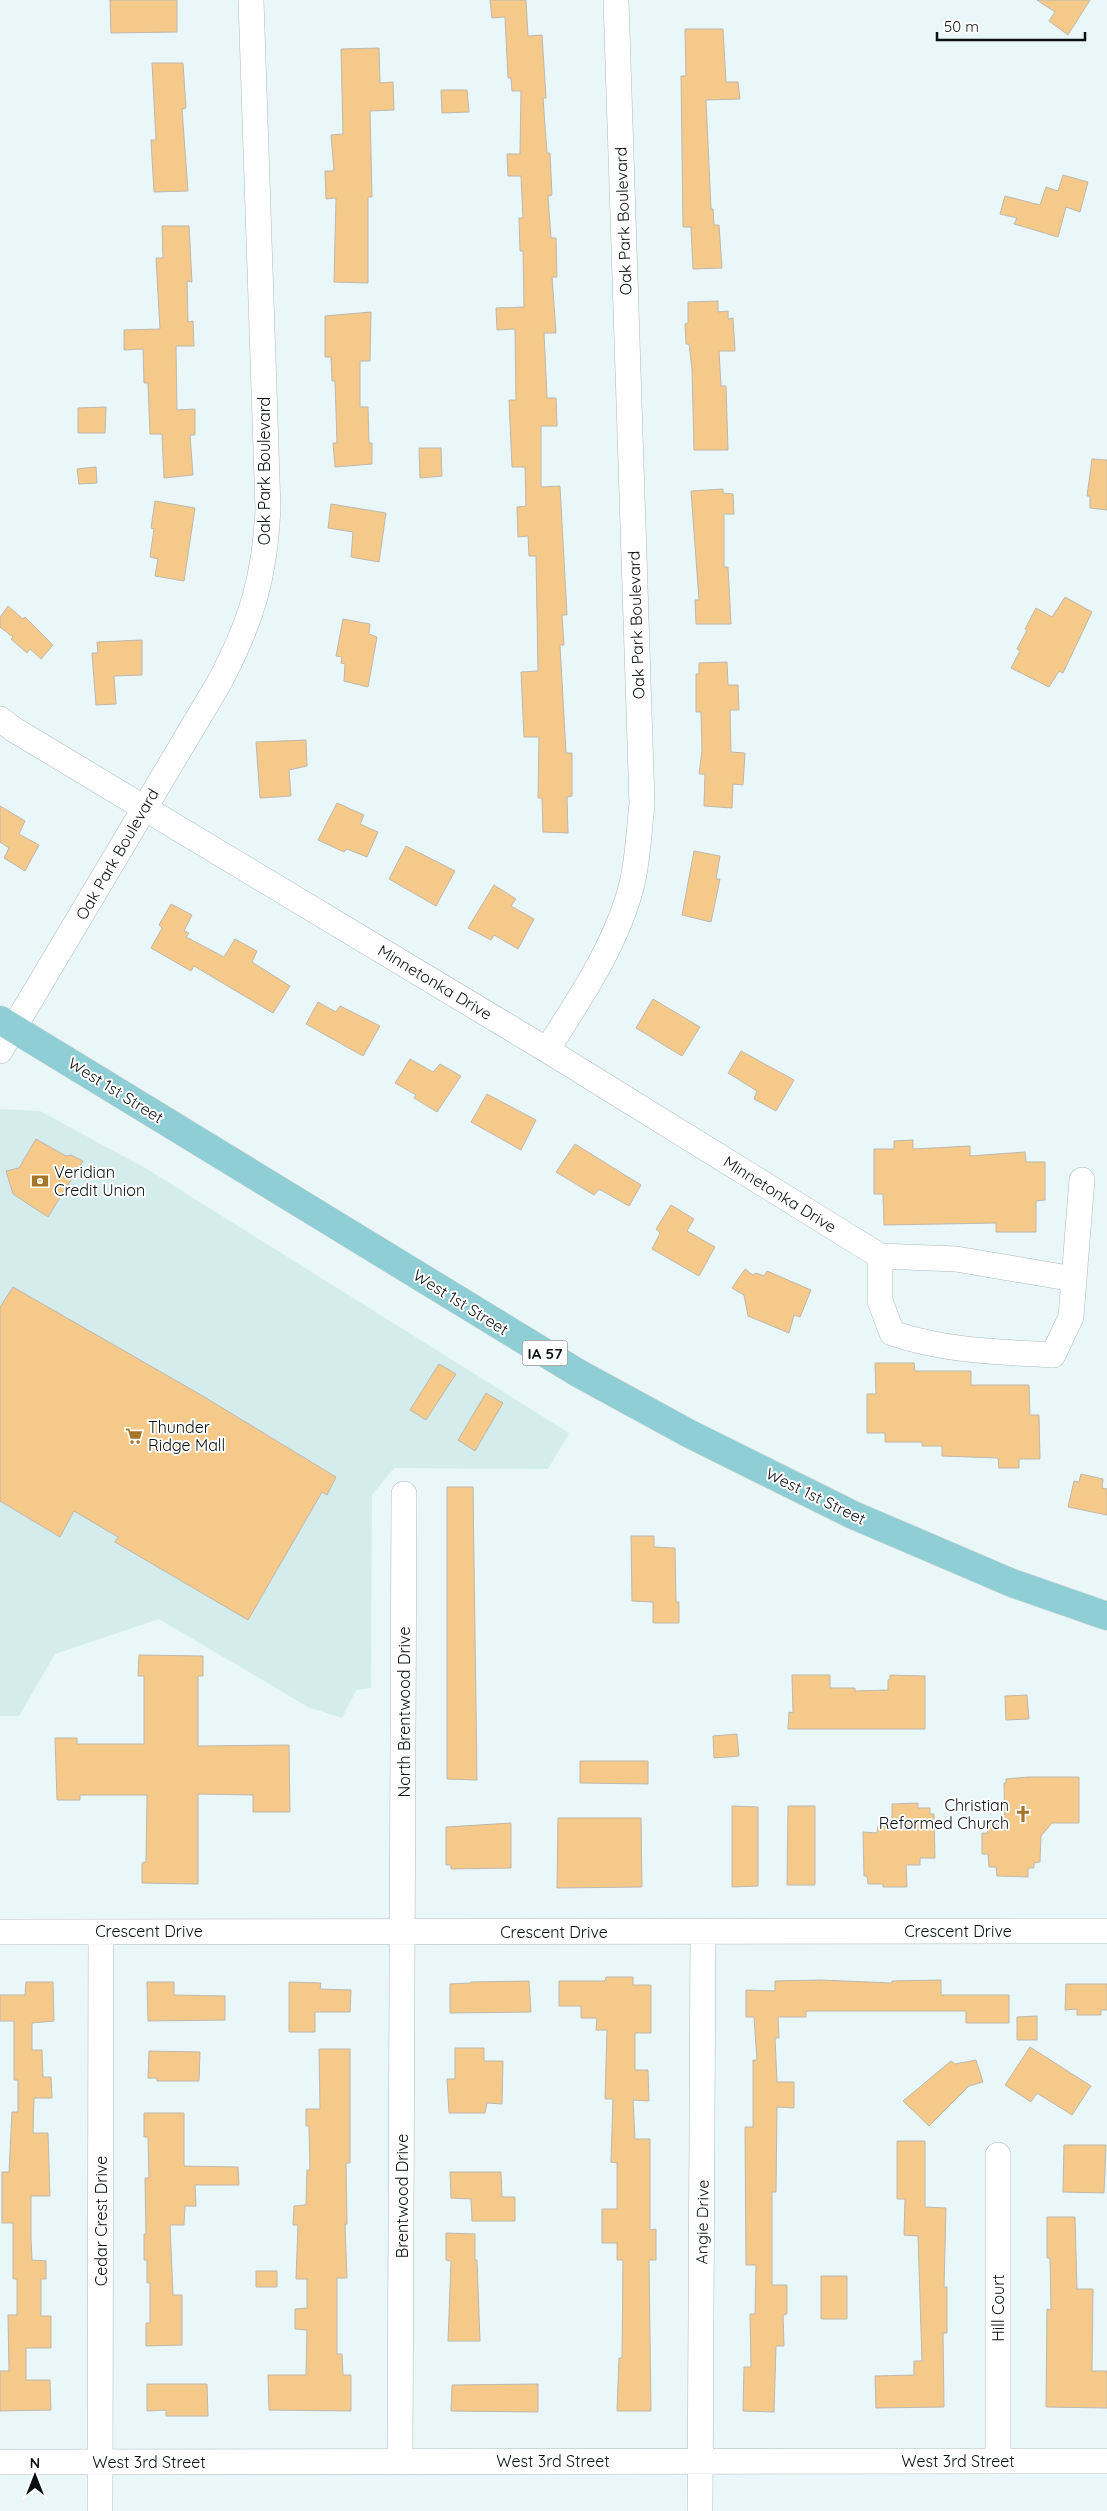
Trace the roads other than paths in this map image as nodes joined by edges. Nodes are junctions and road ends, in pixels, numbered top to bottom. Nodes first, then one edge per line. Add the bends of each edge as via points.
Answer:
1 (251, 0) edge
2 (616, 0) edge
3 (0, 719) edge
4 (144, 807) junction
5 (7, 1024) edge
6 (547, 1050) junction
7 (0, 1051) edge
8 (1082, 1180) dead end
9 (874, 1252) junction
10 (1074, 1279) junction
11 (404, 1494) dead end
12 (1107, 1616) edge
13 (403, 1931) junction
14 (1107, 1931) edge
15 (0, 1932) edge
16 (101, 1932) junction
17 (703, 1932) junction
18 (998, 2155) dead end
19 (700, 2461) junction
20 (998, 2461) junction
21 (1107, 2461) edge
22 (0, 2462) edge
23 (100, 2462) junction
24 (400, 2462) junction
25 (100, 2511) edge
26 (700, 2511) edge

1 - 4 street, Oak Park Boulevard via 267,540 253,610 238,646
2 - 6 street, Oak Park Boulevard via 642,804 632,884 618,923 585,989
3 - 4 street, Minnetonka Drive
4 - 5 street, Oak Park Boulevard
4 - 6 street, Minnetonka Drive
5 - 7 street, Oak Park Boulevard
5 - 12 main road, West 1st Street / IA 57 via 578,1373 680,1429 861,1519 1012,1583
6 - 9 street, Minnetonka Drive
8 - 10 street
9 - 10 street via 956,1259
9 - 10 street via 880,1301 892,1333 922,1343 981,1351 1053,1355 1071,1317
11 - 13 street, North Brentwood Drive
13 - 16 street, Crescent Drive
13 - 17 street, Crescent Drive
13 - 24 street, Brentwood Drive
14 - 17 street, Crescent Drive
15 - 16 street, Crescent Drive
16 - 23 street, Cedar Crest Drive
17 - 19 street, Angie Drive
18 - 20 street, Hill Court
19 - 20 street, West 3rd Street
19 - 24 street, West 3rd Street
19 - 26 street, Angie Drive
20 - 21 street, West 3rd Street
22 - 23 street, West 3rd Street
23 - 24 street, West 3rd Street
23 - 25 street, Cedar Crest Drive

